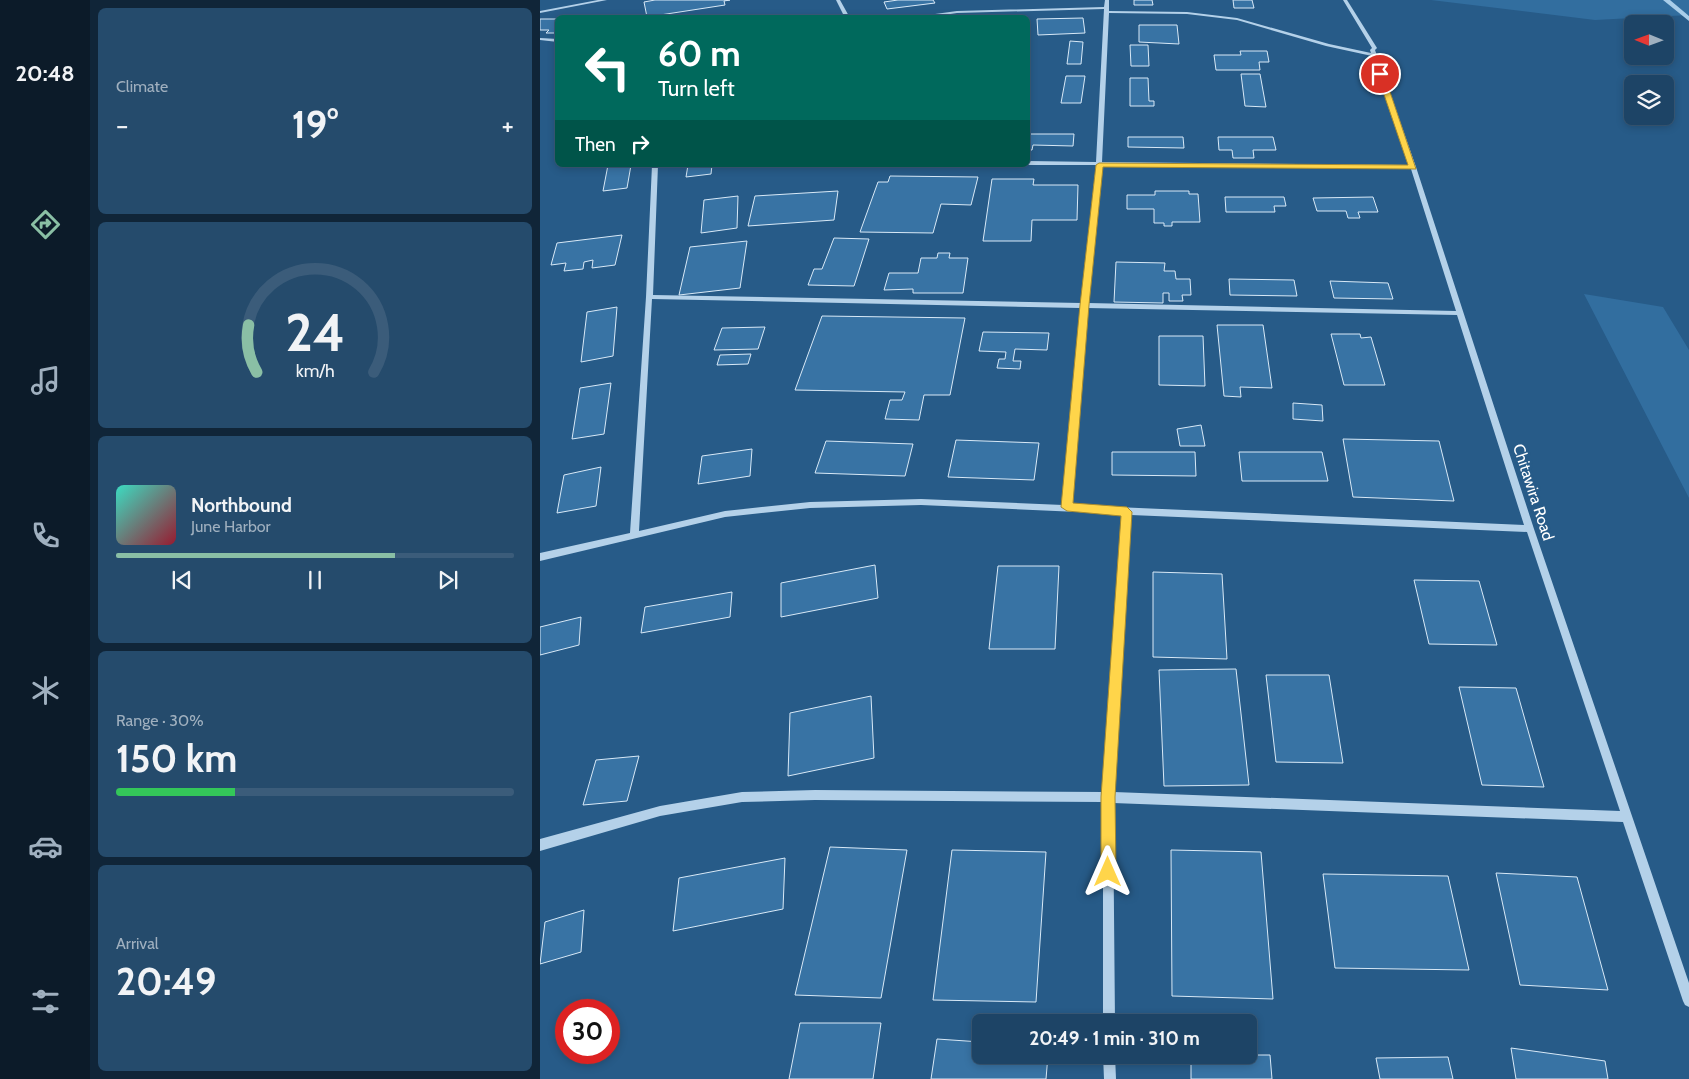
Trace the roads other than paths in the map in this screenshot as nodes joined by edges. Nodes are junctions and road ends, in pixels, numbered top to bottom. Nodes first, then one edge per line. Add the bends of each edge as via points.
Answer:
1 (605, 0) edge
2 (838, 0) edge
3 (1345, 0) edge
4 (1107, 7) edge
5 (540, 12) edge
6 (846, 15) edge
7 (932, 15) edge
8 (540, 39) edge
9 (555, 41) edge
10 (1374, 55) junction
11 (1030, 163) edge
12 (1099, 165) junction
13 (655, 167) edge
14 (1413, 167) junction
15 (649, 297) junction
16 (1084, 305) junction
17 (1459, 313) junction
18 (1067, 507) junction
19 (1127, 512) junction
20 (1530, 529) junction
21 (634, 535) junction
22 (540, 557) edge
23 (1108, 797) junction
24 (1626, 817) junction
25 (540, 845) edge
26 (1689, 1001) edge
27 (1109, 1014) edge
28 (1110, 1064) edge
29 (1110, 1079) edge

1 - 5 street
2 - 6 street
3 - 10 street, Chitawira Road via 1375,48 1372,50
4 - 7 street
4 - 10 street via 1237,19
4 - 12 street
8 - 9 street
10 - 14 street, Chitawira Road
11 - 12 street
12 - 14 street
12 - 16 street
13 - 15 street
14 - 17 street, Chitawira Road
15 - 16 street
15 - 21 street
16 - 17 street
16 - 18 street
17 - 20 street, Chitawira Road
18 - 19 street
18 - 21 street via 921,502 810,505 725,514
19 - 20 street
19 - 23 street
20 - 24 street, Chitawira Road
21 - 22 street
23 - 24 street
23 - 25 street via 742,797 660,811
23 - 27 street
24 - 26 street, Chitawira Road
28 - 29 street

